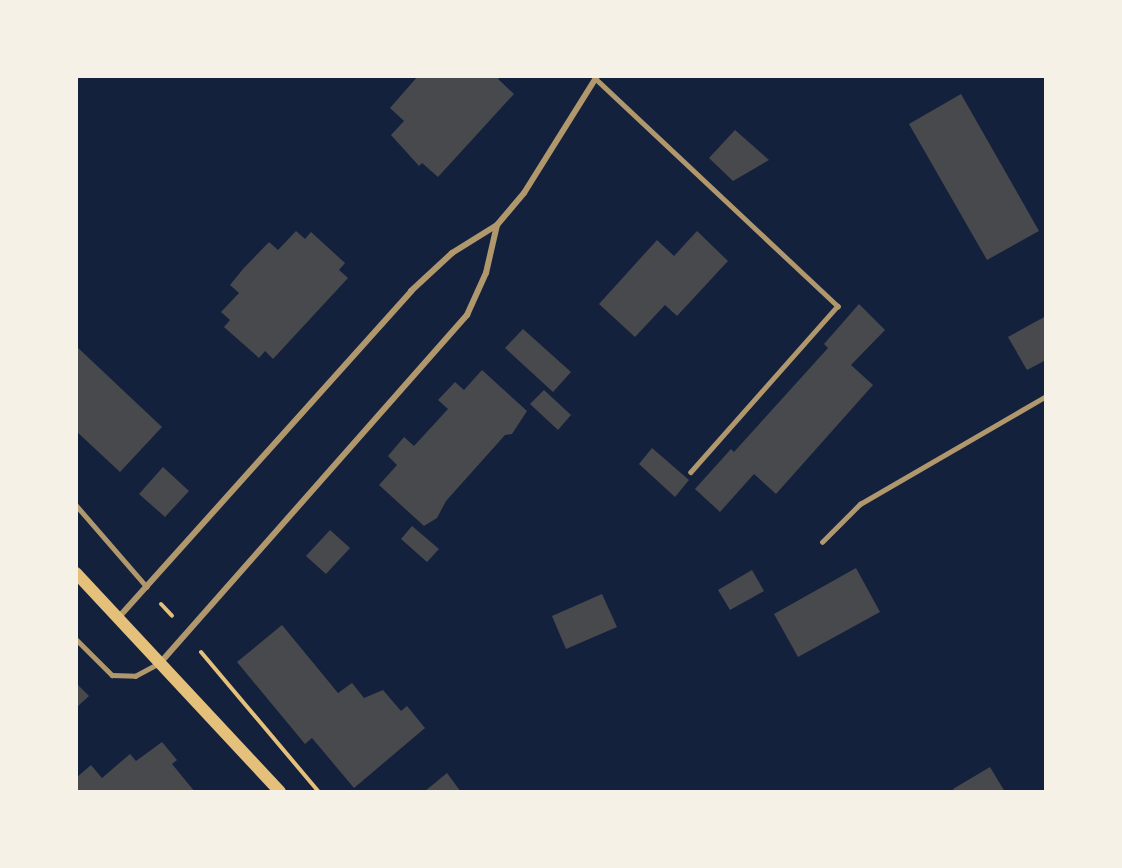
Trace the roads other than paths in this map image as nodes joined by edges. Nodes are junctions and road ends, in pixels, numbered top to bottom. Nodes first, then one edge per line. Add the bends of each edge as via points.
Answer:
1 (596, 78) edge
2 (497, 225) junction
3 (1046, 396) edge
4 (691, 472) dead end
5 (76, 505) edge
6 (822, 542) dead end
7 (76, 573) edge
8 (147, 587) junction
9 (119, 617) junction
10 (76, 639) edge
11 (161, 662) junction
12 (280, 792) edge

1 - 2 street via 530,183
1 - 4 lane via 838,306
2 - 8 street via 424,277
2 - 11 street via 486,273 467,315 188,636
3 - 6 lane via 860,504
5 - 8 lane
7 - 9 main road
8 - 9 street
9 - 11 main road
10 - 11 lane via 112,675 135,676
11 - 12 main road

